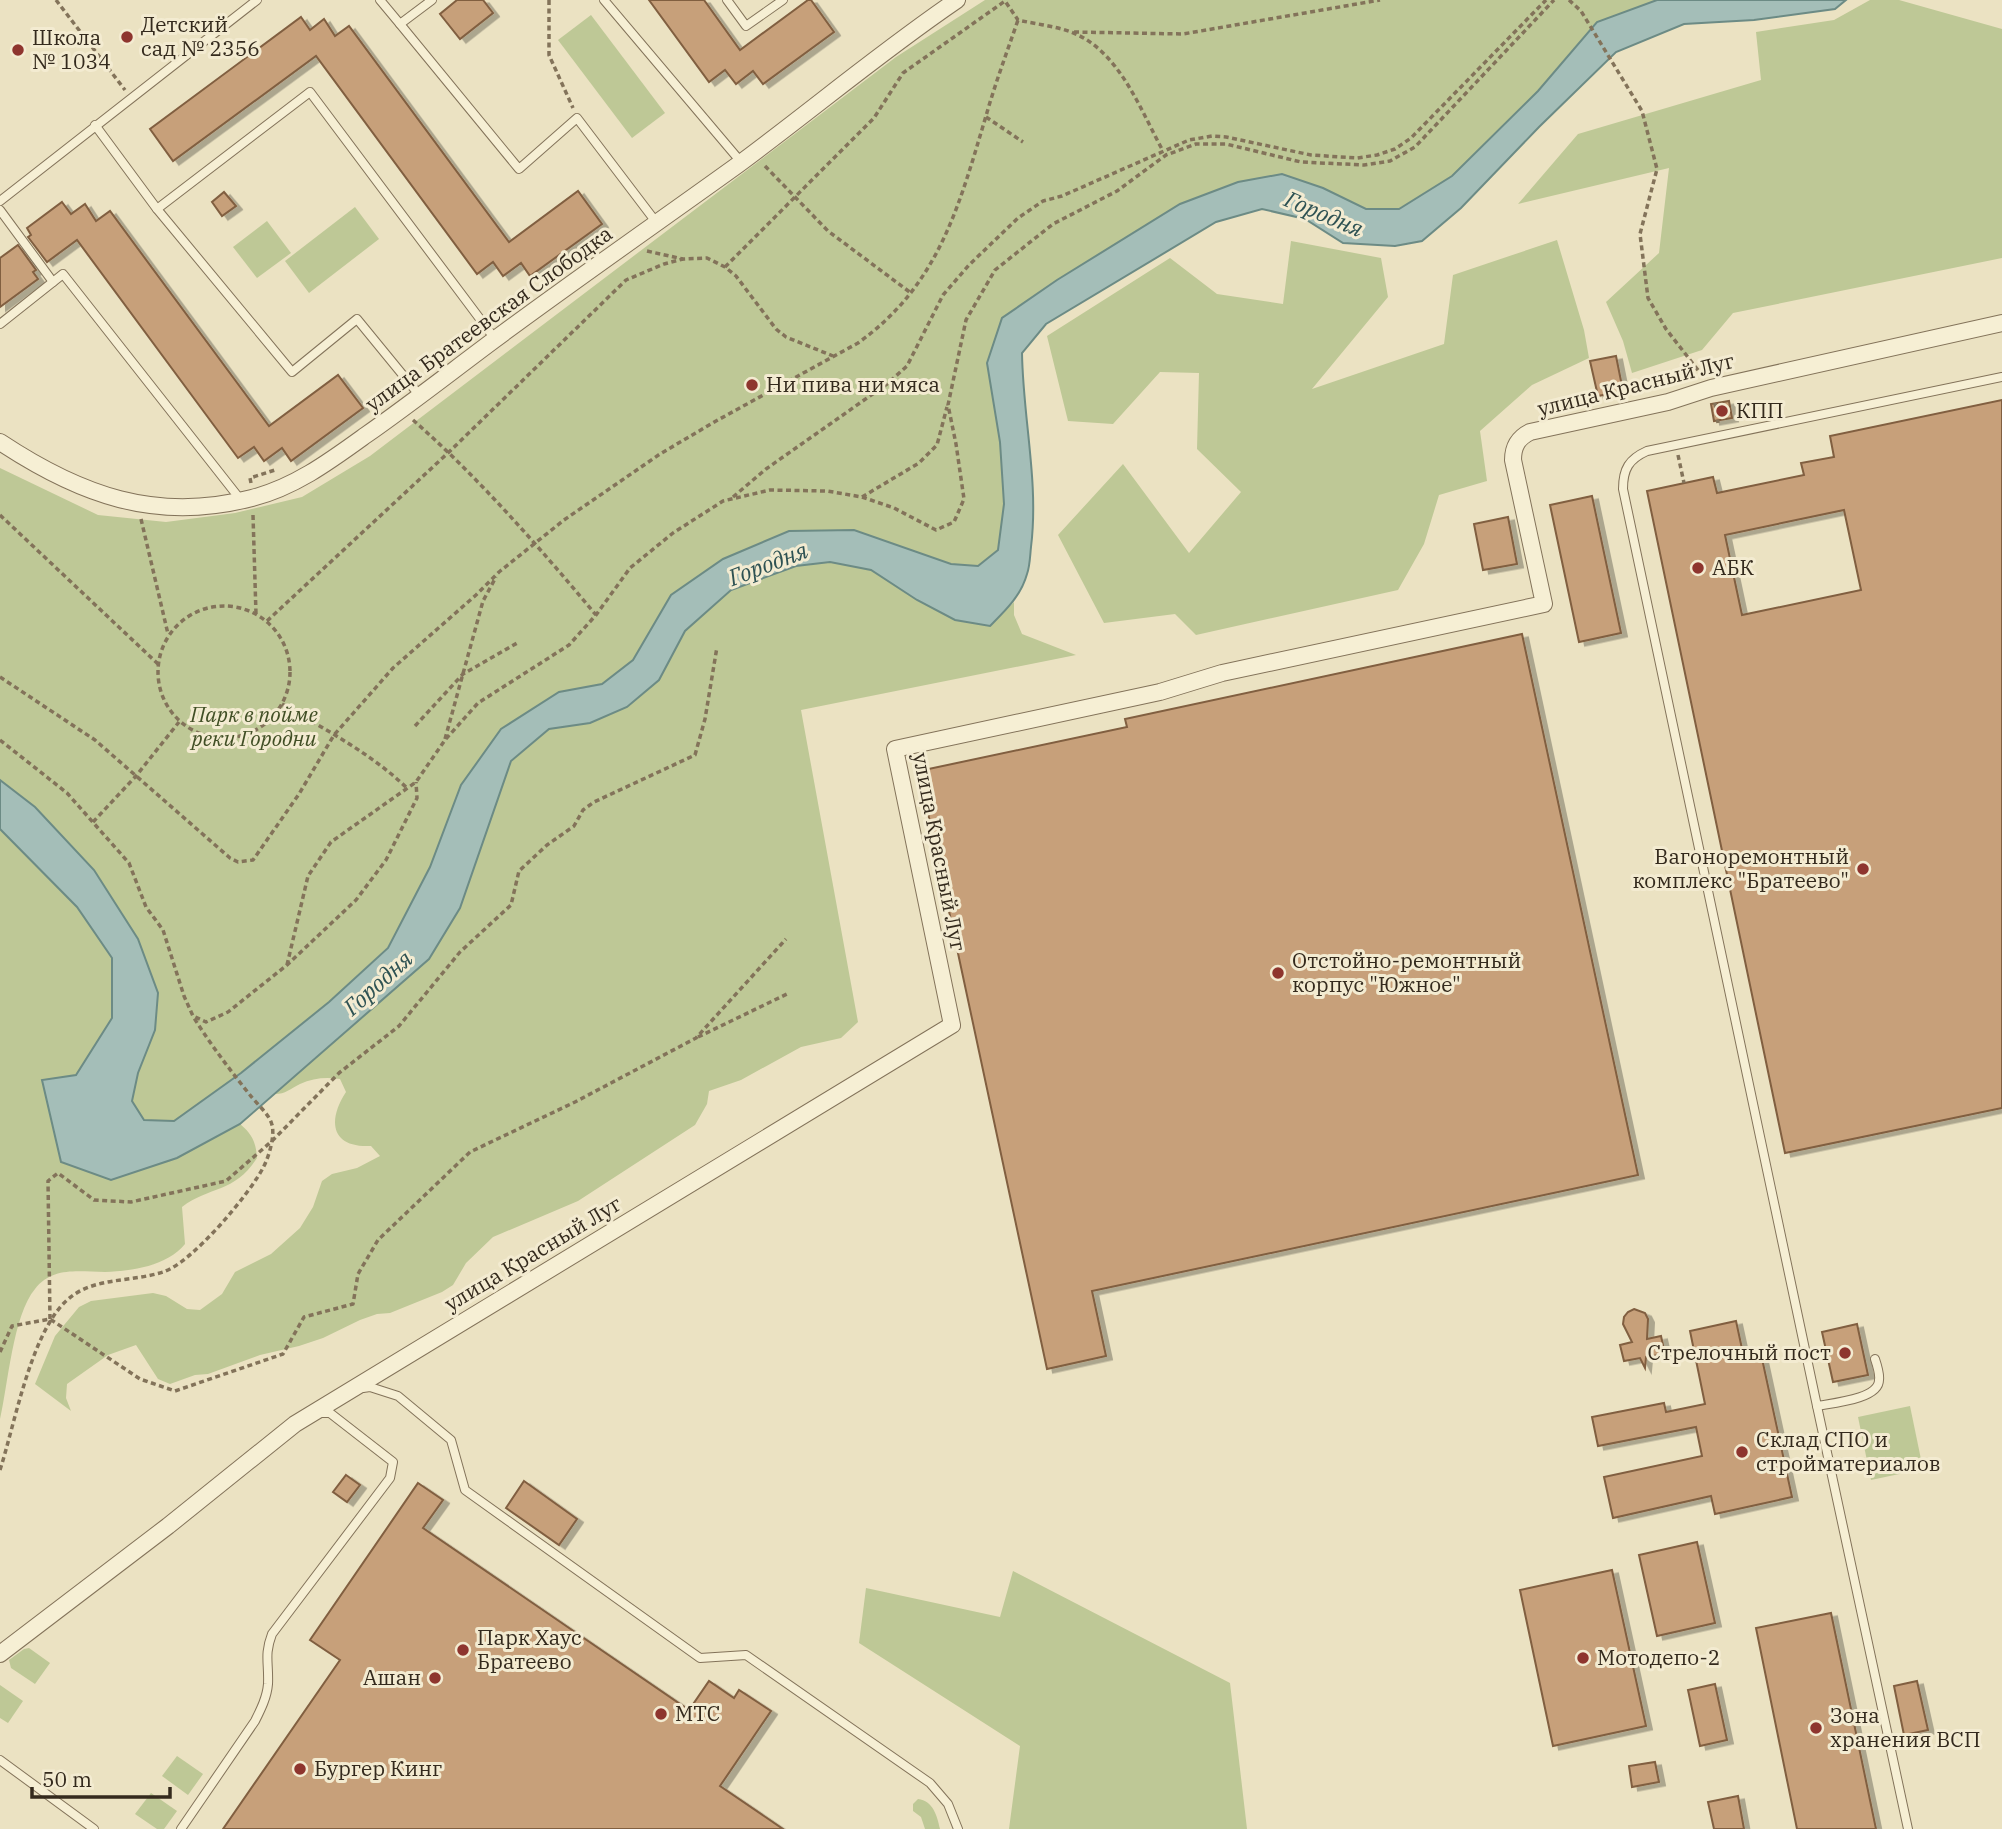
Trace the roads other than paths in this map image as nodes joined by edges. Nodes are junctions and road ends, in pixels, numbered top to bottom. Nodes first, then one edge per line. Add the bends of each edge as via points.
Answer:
1 (257, 0) edge
2 (380, 0) edge
3 (432, 0) edge
4 (604, 0) edge
5 (727, 0) edge
6 (783, 0) edge
7 (957, 0) edge
8 (400, 24) junction
9 (95, 125) junction
10 (747, 157) junction
11 (0, 201) edge
12 (157, 209) junction
13 (0, 210) edge
14 (656, 222) junction
15 (53, 282) junction
16 (2002, 323) edge
17 (0, 324) edge
18 (495, 339) junction
19 (2002, 377) edge
20 (420, 396) junction
21 (0, 442) edge
22 (247, 503) junction
23 (1875, 1359) dead end
24 (346, 1392) junction
25 (1817, 1406) junction
26 (313, 1413) junction
27 (0, 1654) edge
28 (0, 1760) edge
29 (94, 1829) edge
30 (181, 1829) edge
31 (958, 1829) edge
32 (1908, 1829) edge

1 - 9 lane
2 - 8 lane
3 - 8 lane
4 - 10 lane
5 - 6 lane via 746,26
7 - 10 street, улица Братеевская Слободка
8 - 14 lane via 519,169 577,118
9 - 11 lane
9 - 12 lane
10 - 14 street, улица Братеевская Слободка
12 - 18 lane via 310,93
12 - 20 lane via 292,372 356,319
13 - 15 lane
14 - 18 street, улица Братеевская Слободка
15 - 17 lane
15 - 22 lane via 63,274
16 - 24 street, улица Красный Луг via 1530,432 1516,443 1513,460 1544,604 895,748 952,1024
18 - 20 street, улица Братеевская Слободка
19 - 25 lane via 1647,452 1635,457 1623,477
20 - 22 street, улица Братеевская Слободка via 322,466
21 - 22 street, улица Братеевская Слободка via 68,482 138,505
23 - 25 lane via 1878,1389 1870,1395
24 - 26 street, улица Красный Луг
24 - 31 lane via 370,1387 398,1396 452,1440 465,1490 700,1658 746,1655 930,1783 948,1804
25 - 32 lane
26 - 27 street, улица Красный Луг
26 - 30 lane via 330,1413 393,1462 390,1478 272,1633 266,1650 264,1702
28 - 29 lane

